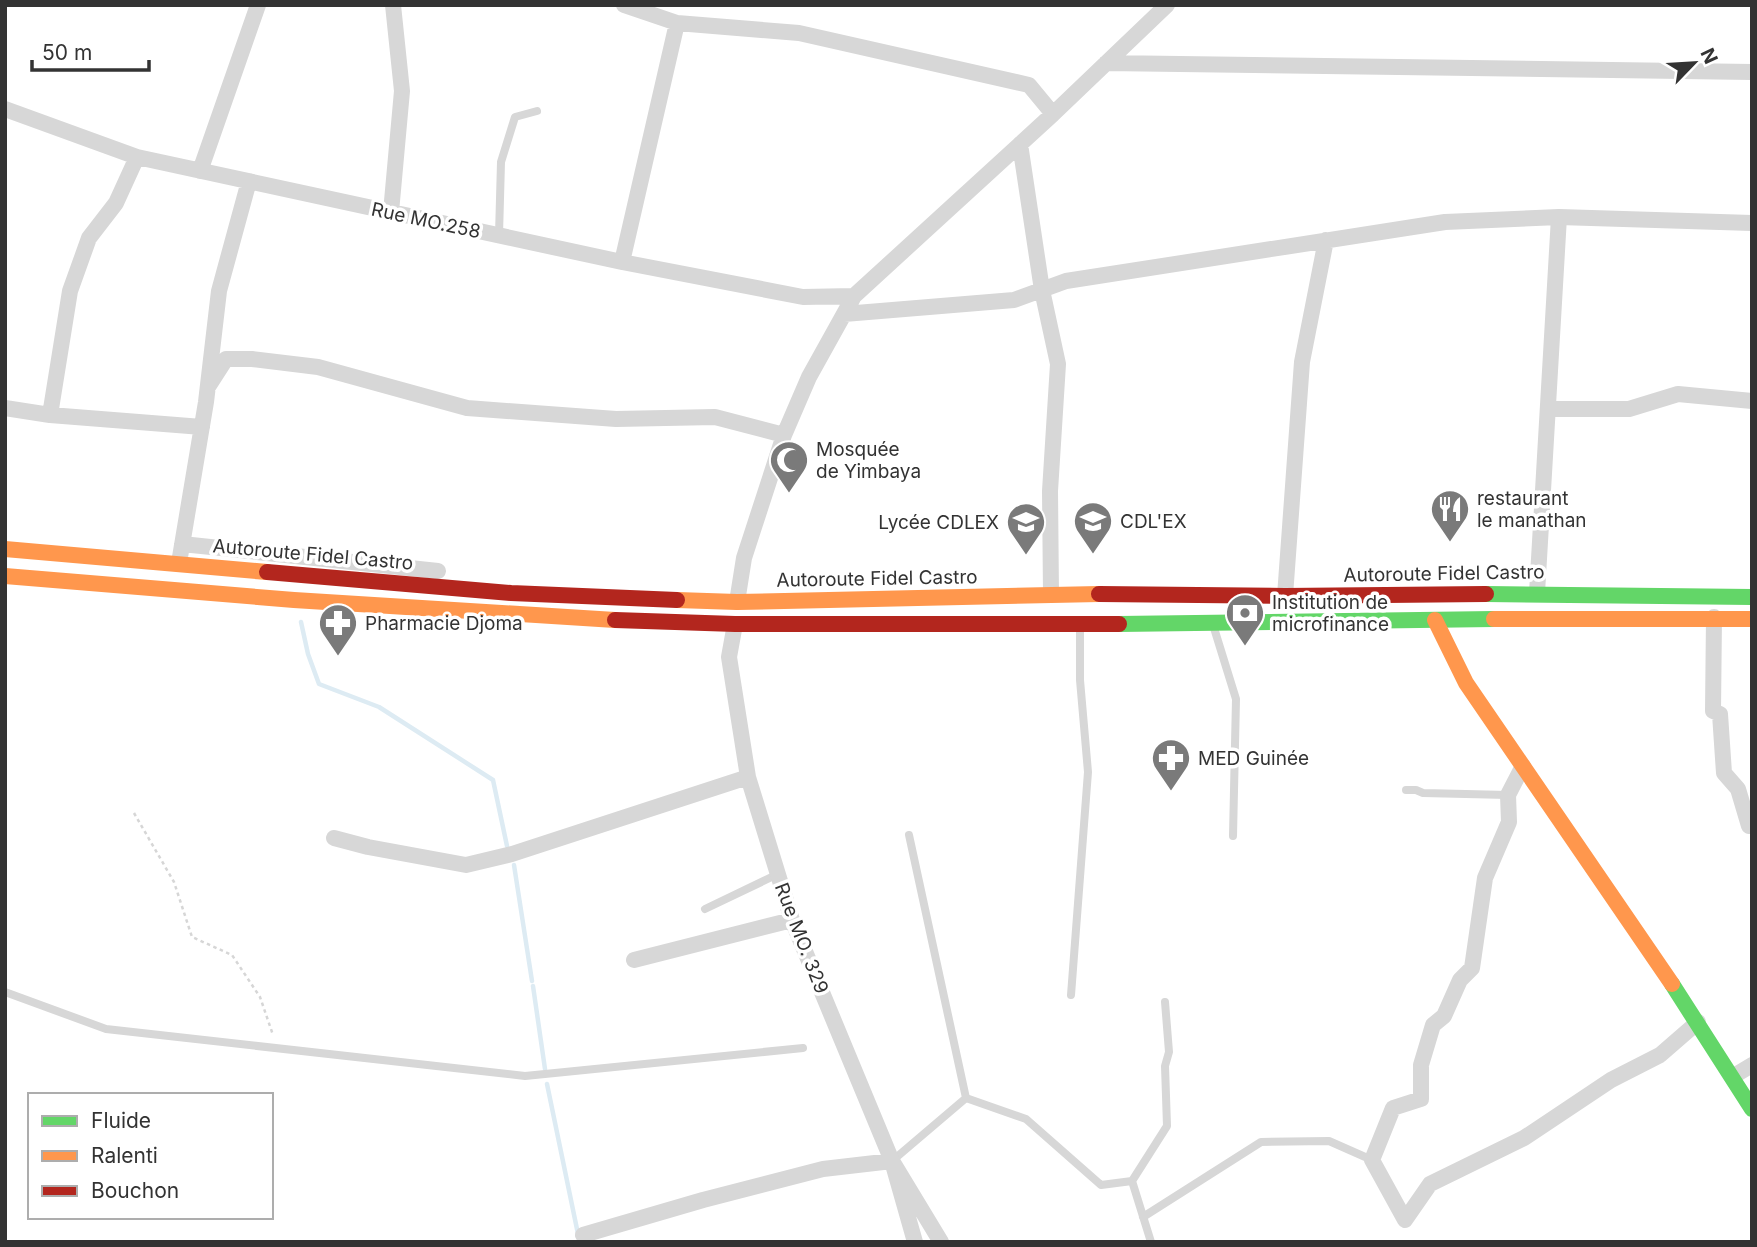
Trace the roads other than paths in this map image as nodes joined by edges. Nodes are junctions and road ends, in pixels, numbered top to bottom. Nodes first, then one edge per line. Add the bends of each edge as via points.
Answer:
1 (258, 5) edge
2 (393, 5) edge
3 (624, 5) edge
4 (1167, 5) edge
5 (677, 23) junction
6 (1106, 63) junction
7 (1752, 72) edge
8 (5, 109) edge
9 (537, 111) dead end
10 (1053, 114) junction
11 (1020, 144) junction
12 (137, 157) junction
13 (200, 171) junction
14 (249, 181) junction
15 (391, 212) junction
16 (1559, 217) junction
17 (1752, 223) edge
18 (499, 236) junction
19 (1326, 240) junction
20 (622, 262) junction
21 (1042, 290) junction
22 (854, 296) junction
23 (844, 314) junction
24 (208, 387) junction
25 (1752, 401) edge
26 (5, 408) edge
27 (1548, 409) junction
28 (50, 415) junction
29 (202, 427) junction
30 (784, 435) junction
31 (182, 544) junction
32 (5, 549) edge
33 (179, 563) junction
34 (438, 571) dead end
35 (5, 576) edge
36 (1537, 593) junction
37 (1051, 594) junction
38 (1285, 596) junction
39 (1752, 597) edge
40 (737, 602) junction
41 (1714, 617) junction
42 (1752, 619) edge
43 (1435, 620) junction
44 (1213, 623) junction
45 (735, 624) junction
46 (1080, 625) junction
47 (1523, 766) junction
48 (748, 777) junction
49 (1406, 790) dead end
50 (1508, 795) junction
51 (1749, 826) dead end
52 (909, 835) dead end
53 (1233, 836) dead end
54 (334, 838) dead end
55 (778, 874) junction
56 (705, 908) dead end
57 (792, 920) junction
58 (634, 960) dead end
59 (5, 992) edge
60 (1071, 995) dead end
61 (1165, 1002) dead end
62 (1698, 1022) junction
63 (803, 1048) dead end
64 (1752, 1065) edge
65 (1732, 1077) junction
66 (966, 1098) junction
67 (1752, 1109) edge
68 (1372, 1160) junction
69 (892, 1161) junction
70 (1132, 1181) junction
71 (1143, 1217) junction
72 (583, 1235) dead end
73 (915, 1242) edge
74 (941, 1242) edge
75 (1151, 1242) edge

1 - 13 street
2 - 15 street via 402,91
3 - 5 street
4 - 6 street
5 - 10 street via 799,33 1029,85
5 - 20 street
6 - 7 street
6 - 10 street
8 - 12 street, Rue MO.258
9 - 18 lane via 515,117 501,162
10 - 11 street
11 - 21 street
11 - 22 street
12 - 13 street, Rue MO.258
12 - 28 street via 116,202 89,237 70,291
13 - 14 street, Rue MO.258
14 - 15 street, Rue MO.258
14 - 24 street via 219,291
15 - 18 street, Rue MO.258
16 - 17 street
16 - 19 street via 1445,222
16 - 27 street
18 - 20 street, Rue MO.258
19 - 21 street via 1066,281
19 - 38 street via 1302,362
20 - 22 street, Rue MO.258 via 803,297
21 - 23 street via 1014,300
21 - 37 street via 1058,364 1050,491
22 - 23 street
23 - 30 street
24 - 29 street
24 - 30 street via 226,359 252,359 318,367 467,408 616,419 715,417
25 - 27 street via 1678,394 1629,408
26 - 28 street
27 - 36 street
28 - 29 street
29 - 31 street
30 - 40 street via 744,558
31 - 33 street
31 - 34 street
32 - 33 main road, Autoroute Fidel Castro
33 - 40 main road, Autoroute Fidel Castro via 511,593
35 - 45 main road via 308,601
36 - 38 main road, Autoroute Fidel Castro
36 - 39 main road, Autoroute Fidel Castro
37 - 38 main road, Autoroute Fidel Castro
37 - 40 main road, Autoroute Fidel Castro
41 - 42 main road
41 - 43 main road
41 - 51 street via 1713,711 1720,714 1724,773 1738,789
43 - 44 main road
43 - 47 main road via 1466,683
44 - 46 main road
44 - 53 lane via 1236,699
45 - 46 main road
45 - 48 street, Rue MO. 329 via 729,657
46 - 60 lane via 1088,772
47 - 50 street
47 - 62 main road
48 - 54 street via 512,855 466,865
48 - 55 street, Rue MO. 329
49 - 50 lane
50 - 68 street via 1509,822 1485,878 1472,968 1460,980 1444,1016 1433,1025 1421,1065 1421,1099 1393,1108
52 - 66 lane
55 - 56 lane
55 - 57 street, Rue MO. 329
57 - 58 street
57 - 69 street, Rue MO. 329
59 - 63 lane via 106,1029 525,1076
61 - 70 lane via 1167,1126
62 - 65 main road
62 - 68 street via 1660,1055 1611,1080 1524,1138 1430,1184 1405,1220
64 - 65 street
65 - 67 main road
66 - 69 lane
66 - 70 lane via 1026,1119 1101,1185
68 - 71 lane via 1329,1141 1261,1142
69 - 72 street via 823,1169
69 - 73 street, Rue MO. 329
69 - 74 street
70 - 71 lane
71 - 75 lane

